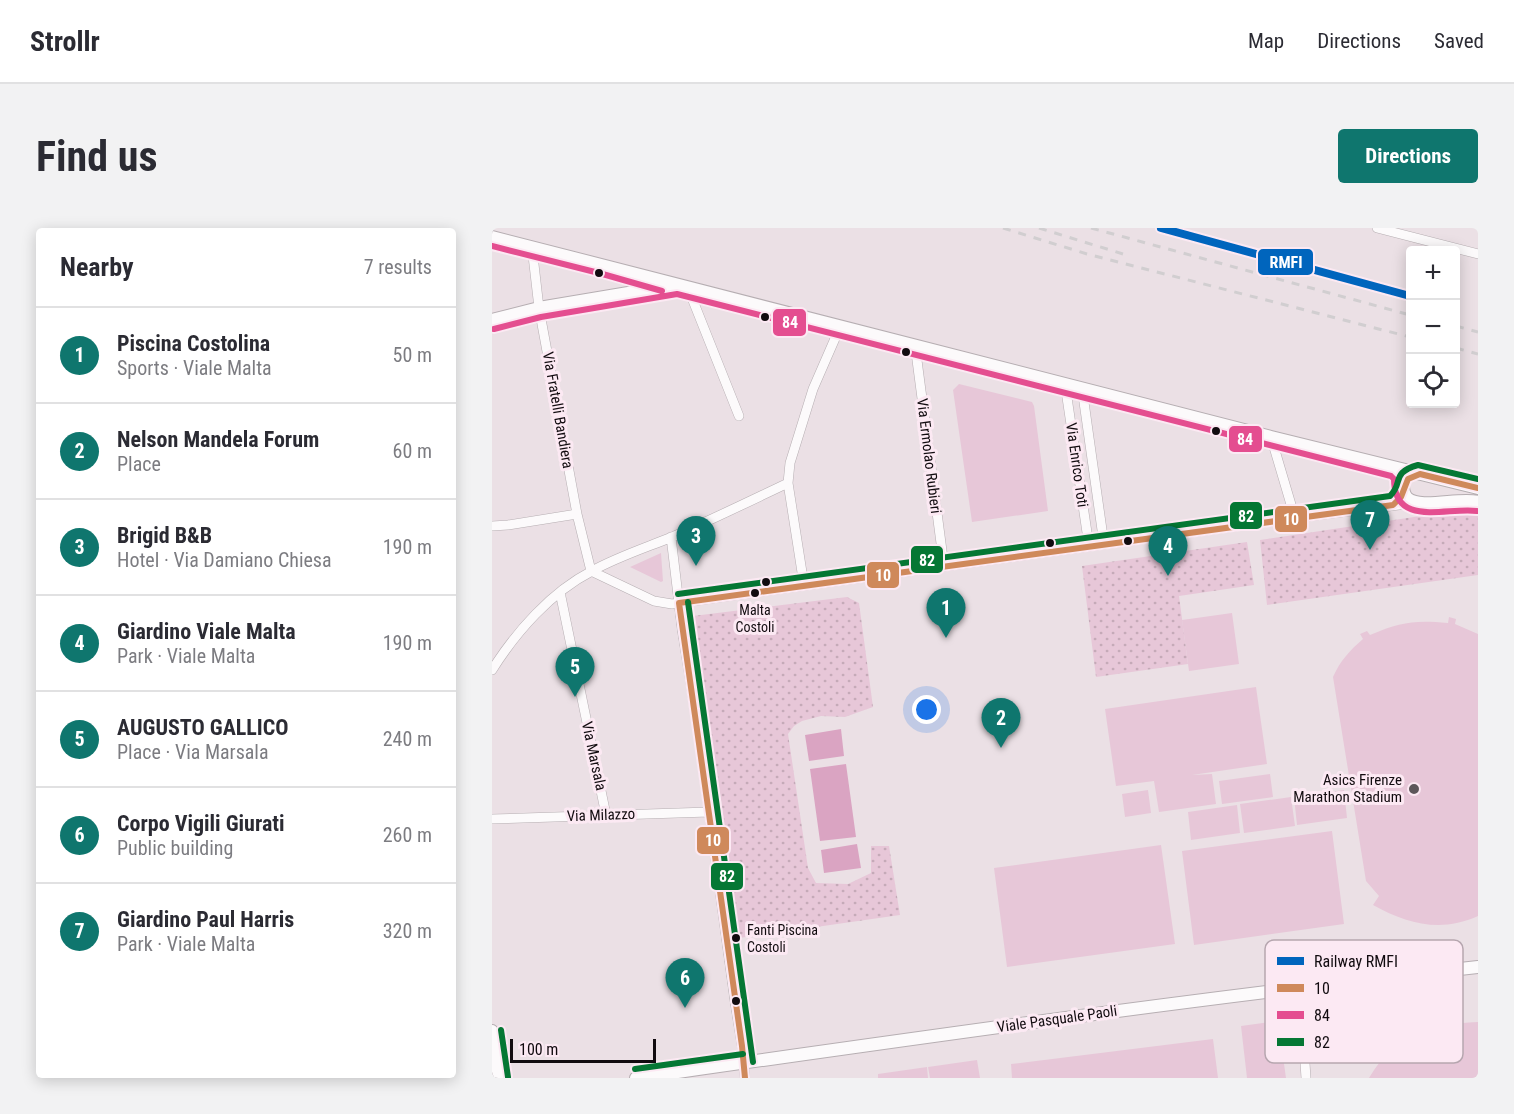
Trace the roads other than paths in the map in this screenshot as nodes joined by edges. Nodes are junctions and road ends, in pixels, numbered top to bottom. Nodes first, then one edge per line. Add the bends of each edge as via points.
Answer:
1 (1377, 228) edge
2 (492, 237) edge
3 (532, 247) junction
4 (1478, 254) edge
5 (682, 287) junction
6 (539, 308) junction
7 (492, 320) edge
8 (840, 327) junction
9 (915, 345) junction
10 (1065, 384) junction
11 (1082, 388) junction
12 (739, 416) dead end
13 (1271, 437) junction
14 (1396, 468) junction
15 (1420, 474) junction
16 (788, 483) junction
17 (1404, 488) junction
18 (1478, 488) edge
19 (1419, 502) junction
20 (1478, 502) edge
21 (1394, 505) junction
22 (577, 514) junction
23 (1295, 518) junction
24 (492, 526) edge
25 (671, 537) junction
26 (1104, 544) junction
27 (1089, 546) junction
28 (944, 566) junction
29 (591, 571) junction
30 (804, 585) junction
31 (560, 592) junction
32 (679, 603) junction
33 (492, 670) edge
34 (709, 812) junction
35 (606, 815) junction
36 (492, 819) edge
37 (1478, 967) edge
38 (1463, 969) edge
39 (1265, 992) edge
40 (492, 1030) edge
41 (744, 1063) junction
42 (1305, 1063) edge
43 (499, 1078) edge
44 (636, 1078) edge
45 (745, 1078) edge
46 (1306, 1078) edge

1 - 4 street
2 - 3 street
3 - 5 street
3 - 6 street, Via Fratelli Bandiera
5 - 6 street
5 - 8 street
5 - 12 street
6 - 7 street
6 - 22 street, Via Fratelli Bandiera
8 - 9 street
8 - 16 street via 813,389 790,463
9 - 10 street
9 - 28 street, Via Ermolao Rubieri
10 - 11 street
10 - 27 street, Via Enrico Toti
11 - 13 street
11 - 26 street, Via Enrico Toti
13 - 14 street
13 - 23 street
14 - 15 street
14 - 17 street via 1403,476
15 - 17 street via 1410,477
15 - 18 street
16 - 25 street
16 - 30 street
17 - 19 street via 1408,498
17 - 21 street
19 - 20 street
19 - 21 street
21 - 23 street
22 - 24 street
22 - 29 street, Via Fratelli Bandiera
23 - 26 street
25 - 29 street
25 - 32 street
26 - 27 street
27 - 28 street
28 - 30 street
29 - 31 street
29 - 32 street via 654,601
30 - 32 street
31 - 33 street via 522,628
31 - 35 street, Via Marsala
32 - 34 street
34 - 35 street, Via Milazzo
34 - 41 street
35 - 36 street, Via Milazzo
37 - 38 street, Viale Pasquale Paoli
39 - 41 street, Viale Pasquale Paoli
40 - 43 street
41 - 44 street, Viale Pasquale Paoli
41 - 45 street
42 - 46 street

